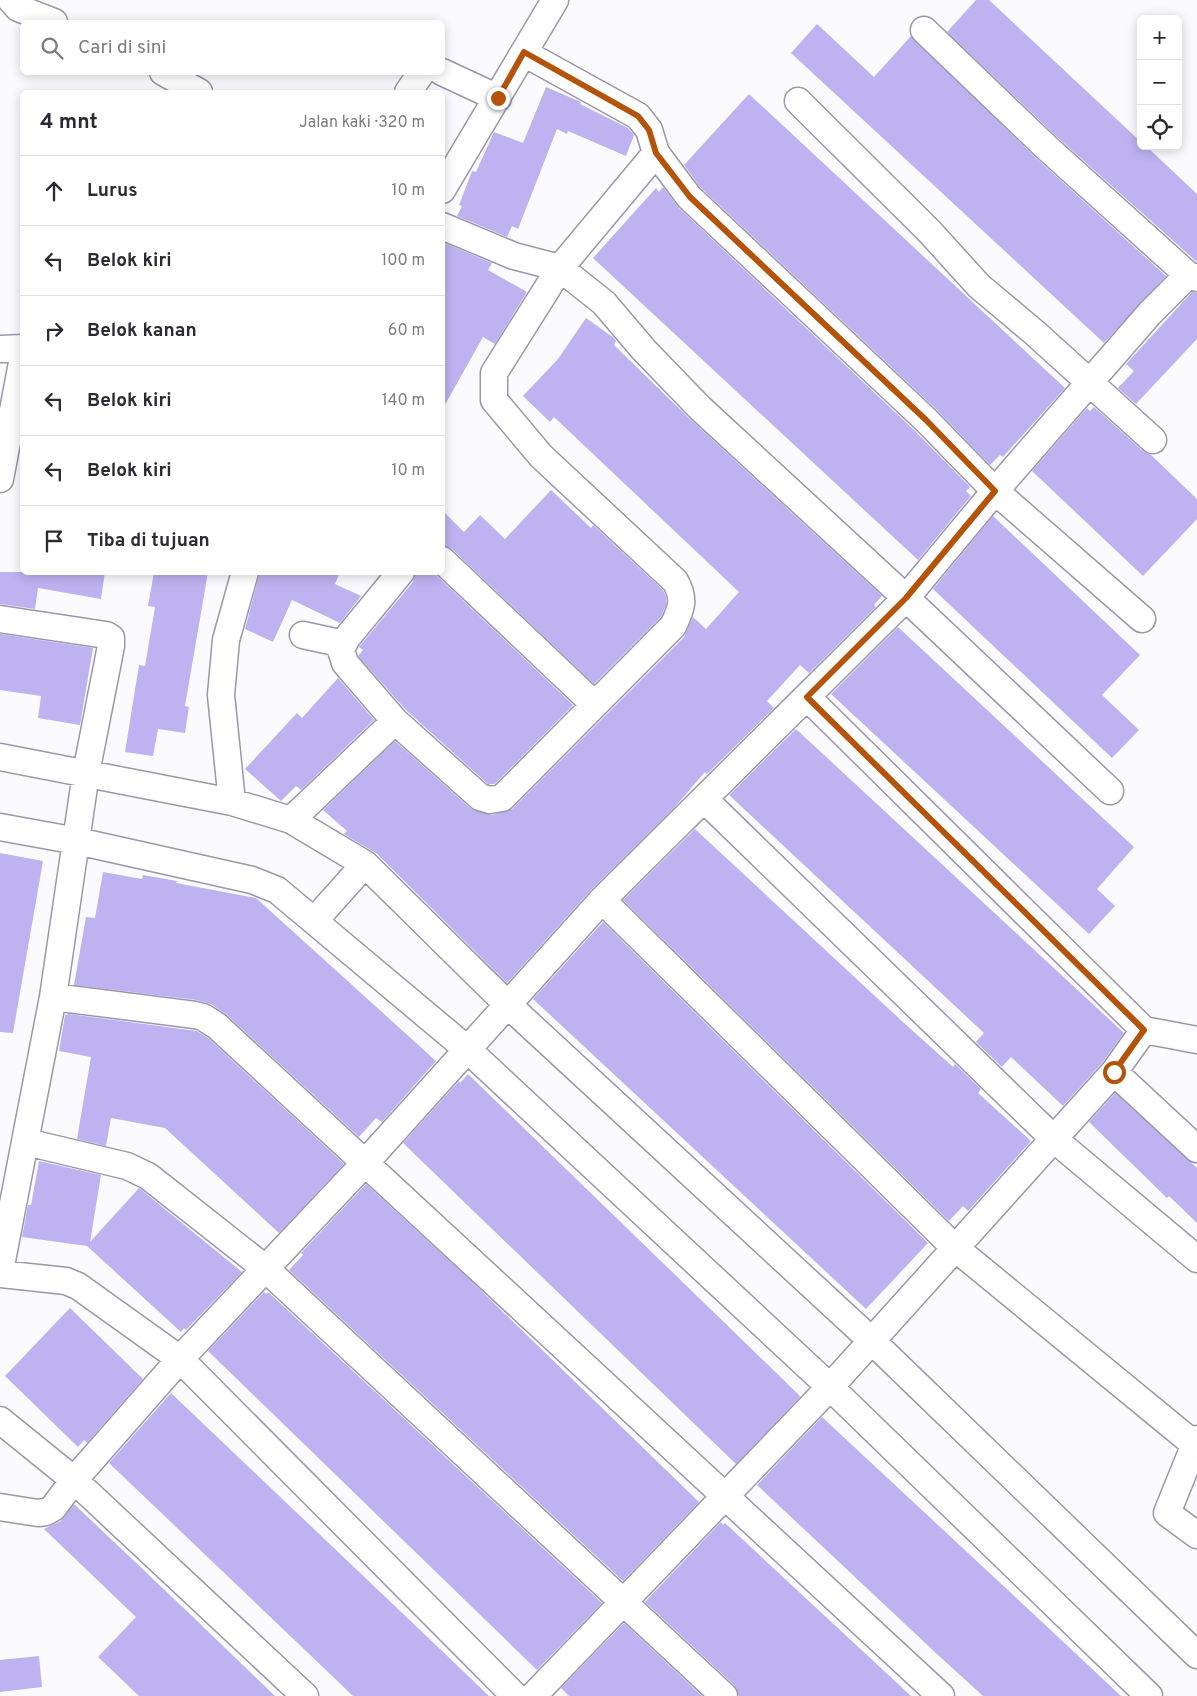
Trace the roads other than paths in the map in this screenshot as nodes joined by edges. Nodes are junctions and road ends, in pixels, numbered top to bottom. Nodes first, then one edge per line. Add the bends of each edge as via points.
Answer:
1 (11, 0) edge
2 (555, 0) edge
3 (49, 20) edge
4 (924, 30) dead end
5 (524, 52) junction
6 (445, 73) edge
7 (168, 75) edge
8 (420, 75) edge
9 (195, 90) edge
10 (409, 90) edge
11 (498, 98) junction
12 (798, 101) dead end
13 (656, 153) junction
14 (445, 185) edge
15 (445, 227) edge
16 (560, 268) junction
17 (1193, 276) edge
18 (20, 348) edge
19 (0, 349) edge
20 (20, 374) edge
21 (1090, 384) junction
22 (1153, 440) dead end
23 (0, 479) edge
24 (995, 491) junction
25 (445, 563) edge
26 (244, 575) edge
27 (399, 575) edge
28 (906, 598) junction
29 (0, 619) edge
30 (1142, 619) dead end
31 (303, 635) dead end
32 (344, 644) junction
33 (807, 697) junction
34 (594, 704) junction
35 (394, 722) junction
36 (0, 758) edge
37 (86, 774) junction
38 (1110, 792) dead end
39 (704, 799) junction
40 (232, 802) junction
41 (291, 820) junction
42 (0, 828) edge
43 (77, 841) junction
44 (364, 865) junction
45 (602, 900) junction
46 (316, 919) junction
47 (53, 997) junction
48 (508, 1004) junction
49 (1144, 1030) junction
50 (1196, 1036) edge
51 (468, 1050) junction
52 (1114, 1072) junction
53 (1054, 1140) junction
54 (26, 1142) junction
55 (1197, 1149) edge
56 (366, 1162) junction
57 (954, 1247) junction
58 (1197, 1259) edge
59 (266, 1269) junction
60 (0, 1273) edge
61 (872, 1341) junction
62 (180, 1359) junction
63 (830, 1387) junction
64 (0, 1420) edge
65 (1196, 1441) edge
66 (74, 1480) junction
67 (725, 1496) junction
68 (0, 1507) edge
69 (1197, 1535) edge
70 (621, 1602) junction
71 (1197, 1655) edge
72 (305, 1696) edge
73 (515, 1696) edge
74 (533, 1696) edge
75 (724, 1696) edge
76 (941, 1696) edge
77 (1149, 1696) edge

1 - 3 street via 18,8
2 - 5 street
4 - 17 street via 1046,147
5 - 11 street
5 - 13 street via 638,116 649,130
6 - 11 street
7 - 9 street
8 - 10 street
11 - 14 street
12 - 21 street via 930,232 978,286
13 - 16 street
13 - 24 street via 690,197 926,420
15 - 16 street via 514,256
16 - 28 street via 604,303 700,408
16 - 34 street via 494,373 494,400 541,456 675,581 682,592 682,602 673,626
17 - 21 street via 1150,313
18 - 19 street
20 - 23 street
21 - 22 street
21 - 24 street
24 - 28 street
24 - 30 street
25 - 34 street
26 - 40 street via 226,640 221,695
27 - 32 street
28 - 33 street
28 - 38 street
29 - 37 street via 111,638
31 - 32 street
32 - 35 street via 341,650 345,662
33 - 39 street
33 - 49 street
34 - 35 street via 502,798 490,800 480,797
35 - 41 street
36 - 37 street
37 - 40 street
37 - 43 street
39 - 45 street
39 - 53 street
40 - 41 street
41 - 44 street
42 - 43 street
43 - 46 street via 252,880 277,890
43 - 47 street
44 - 46 street
44 - 48 street
45 - 48 street
45 - 57 street
46 - 51 street
47 - 54 street
47 - 56 street via 203,1017 217,1026
48 - 51 street
48 - 61 street
49 - 50 street
49 - 52 street
51 - 56 street
51 - 63 street
52 - 53 street
52 - 55 street
53 - 57 street
53 - 58 street
54 - 59 street via 127,1166 148,1176
54 - 60 street
56 - 59 street
56 - 67 street
57 - 61 street
57 - 65 street
59 - 62 street
59 - 70 street
60 - 62 street via 66,1281 78,1286
61 - 63 street
61 - 71 street
62 - 66 street
62 - 73 street
63 - 67 street
63 - 77 street
64 - 66 street
65 - 69 street via 1167,1513
66 - 68 street via 53,1508 46,1512
66 - 72 street
67 - 70 street
67 - 76 street
70 - 74 street
70 - 75 street

